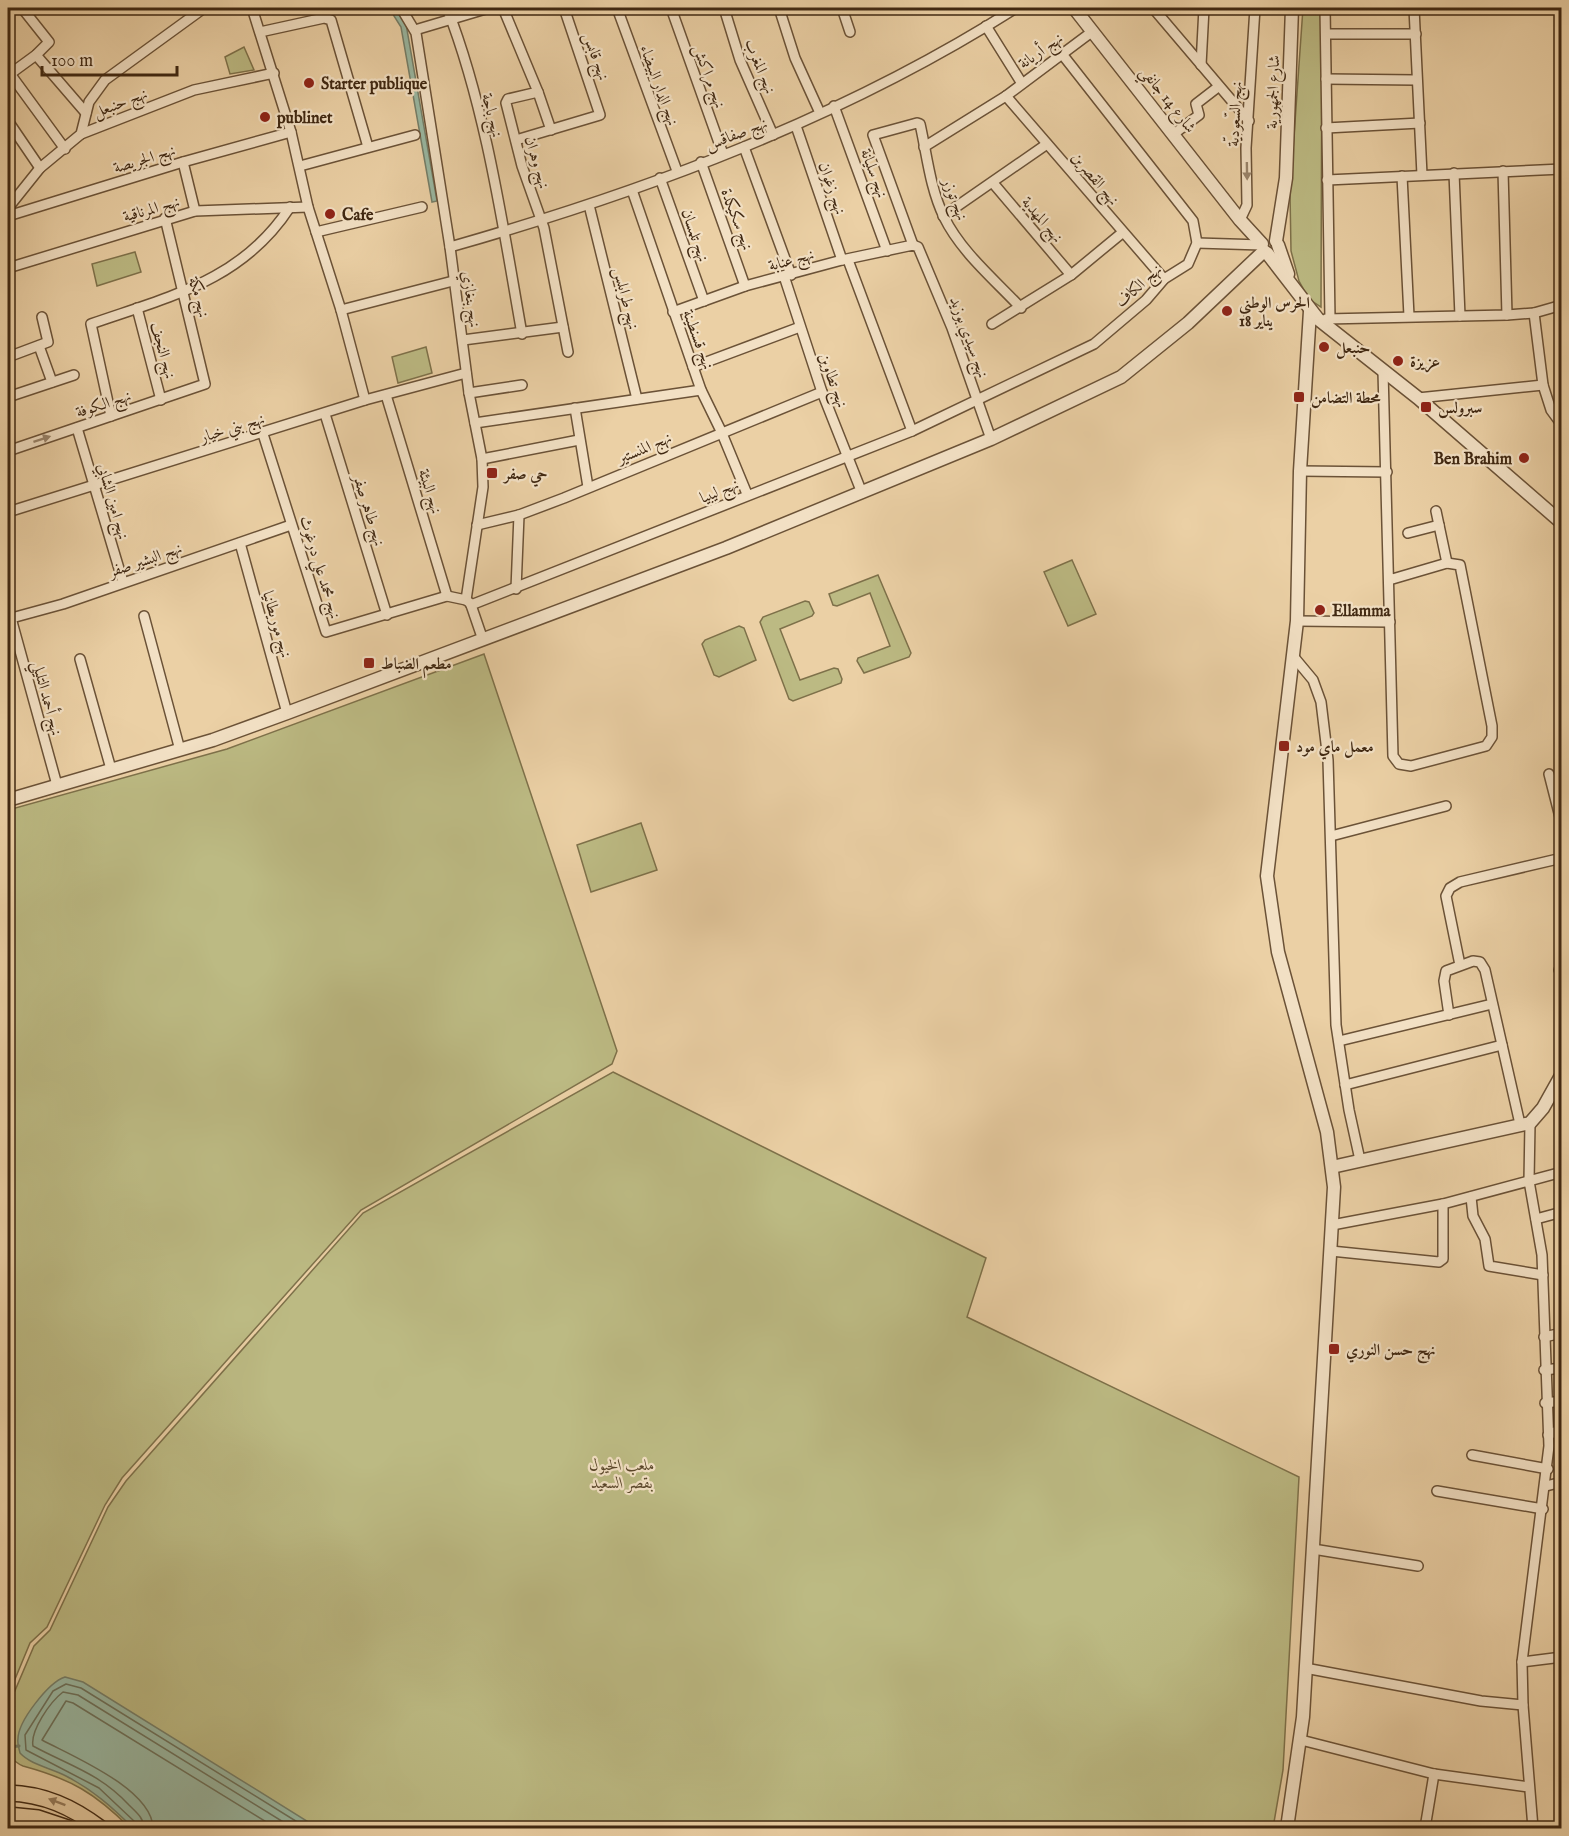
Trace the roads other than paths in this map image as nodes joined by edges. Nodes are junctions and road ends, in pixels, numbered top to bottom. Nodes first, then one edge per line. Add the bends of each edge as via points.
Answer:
1 (22, 8) edge
2 (204, 8) edge
3 (252, 8) edge
4 (401, 8) edge
5 (447, 8) edge
6 (489, 8) edge
7 (503, 8) edge
8 (564, 8) edge
9 (617, 8) edge
10 (671, 8) edge
11 (724, 8) edge
12 (779, 8) edge
13 (842, 8) edge
14 (1016, 8) edge
15 (1074, 8) edge
16 (1153, 8) edge
17 (1204, 8) edge
18 (1255, 8) edge
19 (1292, 8) edge
20 (1325, 8) edge
21 (1414, 8) edge
22 (452, 20) junction
23 (986, 26) junction
24 (415, 30) junction
25 (1093, 31) junction
26 (261, 32) junction
27 (850, 32) dead end
28 (1326, 34) junction
29 (1416, 34) junction
30 (1062, 54) junction
31 (36, 55) junction
32 (1201, 65) junction
33 (9, 72) edge
34 (274, 73) junction
35 (1326, 80) junction
36 (1416, 80) junction
37 (1020, 82) junction
38 (1218, 87) junction
39 (538, 92) junction
40 (1005, 96) junction
41 (834, 106) junction
42 (86, 113) junction
43 (820, 114) junction
44 (8, 121) edge
45 (1249, 121) junction
46 (1420, 123) junction
47 (796, 126) junction
48 (1326, 128) junction
49 (552, 130) junction
50 (291, 132) junction
51 (1175, 133) junction
52 (81, 134) junction
53 (415, 135) dead end
54 (773, 135) junction
55 (873, 135) joint
56 (516, 140) junction
57 (1047, 144) junction
58 (368, 147) junction
59 (744, 147) junction
60 (924, 147) junction
61 (65, 149) junction
62 (723, 154) junction
63 (183, 162) junction
64 (701, 162) junction
65 (300, 166) junction
66 (40, 168) junction
67 (1562, 169) edge
68 (677, 171) junction
69 (1503, 171) junction
70 (1454, 173) junction
71 (1422, 175) junction
72 (1402, 176) junction
73 (660, 178) junction
74 (1328, 180) junction
75 (993, 183) junction
76 (632, 190) junction
77 (589, 205) junction
78 (290, 207) junction
79 (308, 207) junction
80 (422, 207) dead end
81 (8, 208) edge
82 (195, 211) junction
83 (8, 216) edge
84 (943, 216) junction
85 (1239, 216) junction
86 (165, 218) junction
87 (540, 220) junction
88 (316, 232) junction
89 (504, 232) junction
90 (1122, 233) junction
91 (1197, 243) junction
92 (1268, 245) junction
93 (916, 246) junction
94 (450, 247) junction
95 (887, 251) junction
96 (845, 260) junction
97 (8, 268) edge
98 (1071, 275) junction
99 (787, 276) junction
100 (1164, 279) junction
101 (453, 281) junction
102 (745, 286) junction
103 (183, 292) junction
104 (704, 301) junction
105 (1562, 305) edge
106 (137, 308) junction
107 (1021, 308) junction
108 (341, 310) junction
109 (673, 312) junction
110 (1534, 313) junction
111 (1507, 315) junction
112 (1319, 316) junction
113 (1409, 316) junction
114 (1460, 316) junction
115 (42, 317) dead end
116 (992, 324) dead end
117 (563, 327) junction
118 (800, 327) junction
119 (522, 334) junction
120 (463, 340) junction
121 (39, 346) junction
122 (568, 352) dead end
123 (8, 357) edge
124 (693, 367) junction
125 (1383, 371) junction
126 (466, 373) junction
127 (52, 382) junction
128 (205, 382) joint
129 (522, 385) dead end
130 (1543, 385) junction
131 (701, 390) junction
132 (822, 392) junction
133 (469, 393) junction
134 (386, 395) junction
135 (8, 397) edge
136 (1418, 398) junction
137 (637, 399) junction
138 (976, 399) junction
139 (162, 400) junction
140 (365, 400) junction
141 (575, 408) junction
142 (325, 414) junction
143 (111, 416) junction
144 (475, 423) junction
145 (1562, 425) edge
146 (77, 428) junction
147 (722, 431) junction
148 (912, 431) junction
149 (263, 434) junction
150 (991, 439) junction
151 (579, 440) junction
152 (8, 451) edge
153 (846, 456) junction
154 (482, 459) junction
155 (1300, 471) junction
156 (1387, 472) junction
157 (93, 486) junction
158 (588, 487) junction
159 (862, 493) junction
160 (747, 494) junction
161 (8, 512) edge
162 (1436, 512) dead end
163 (519, 515) junction
164 (1559, 517) edge
165 (291, 525) junction
166 (477, 525) junction
167 (1439, 525) junction
168 (1408, 533) dead end
169 (240, 543) junction
170 (1447, 563) junction
171 (1389, 580) junction
172 (123, 582) junction
173 (516, 589) junction
174 (447, 596) junction
175 (469, 602) junction
176 (387, 615) junction
177 (144, 616) dead end
178 (9, 619) edge
179 (1297, 621) junction
180 (1390, 622) junction
181 (483, 640) junction
182 (1293, 656) junction
183 (80, 659) dead end
184 (287, 713) junction
185 (180, 750) junction
186 (111, 770) junction
187 (1549, 774) dead end
188 (57, 785) junction
189 (8, 800) edge
190 (1446, 806) dead end
191 (1562, 825) edge
192 (1331, 836) junction
193 (1562, 858) edge
194 (1460, 965) junction
195 (1492, 1004) junction
196 (1449, 1015) junction
197 (1339, 1041) junction
198 (1502, 1045) junction
199 (1562, 1074) edge
200 (1345, 1085) junction
201 (1525, 1124) junction
202 (1360, 1160) junction
203 (1332, 1167) junction
204 (1562, 1172) edge
205 (1529, 1181) junction
206 (1471, 1197) junction
207 (1443, 1204) junction
208 (1562, 1212) edge
209 (1536, 1219) junction
210 (1332, 1225) junction
211 (1331, 1251) junction
212 (1543, 1275) junction
213 (1562, 1333) edge
214 (1544, 1337) junction
215 (1562, 1368) edge
216 (1544, 1370) junction
217 (1562, 1401) edge
218 (1545, 1403) junction
219 (1562, 1429) edge
220 (1548, 1435) junction
221 (1472, 1455) dead end
222 (1548, 1469) junction
223 (1562, 1482) edge
224 (1546, 1486) junction
225 (1437, 1491) dead end
226 (1543, 1509) junction
227 (1313, 1549) junction
228 (1418, 1566) dead end
229 (1562, 1657) edge
230 (1522, 1662) junction
231 (1305, 1668) junction
232 (1522, 1705) junction
233 (1301, 1740) junction
234 (1434, 1774) junction
235 (8, 1785) edge
236 (1529, 1787) junction
237 (8, 1793) edge
238 (35, 1796) junction
239 (8, 1815) edge
240 (8, 1825) edge
241 (41, 1828) edge
242 (68, 1828) edge
243 (100, 1828) edge
244 (1287, 1828) edge
245 (1425, 1828) edge
246 (1533, 1828) edge

1 - 31 street via 48,40
2 - 42 street via 105,80 88,102
3 - 26 street
4 - 24 street, نهج بنغازي
5 - 22 street, نهج باجة
6 - 22 street
7 - 39 street
8 - 49 street, نهج قابس via 600,115
9 - 68 street, نهج الدار البيضاء
10 - 62 street, نهج مراكش
11 - 54 street, نهج المغرب via 740,60
12 - 43 street via 795,58
13 - 27 street
14 - 23 street, نهج صفاقس
15 - 25 street, شارع 14 جانفي
16 - 32 street
17 - 32 street
18 - 45 street, نهج السّعوديّة
19 - 92 street, شارع الجمهورية via 1286,178
20 - 28 street
21 - 29 street
22 - 24 street
22 - 89 street, نهج باجة
23 - 37 street
23 - 41 street, نهج صفاقس
24 - 94 street, نهج بنغازي
25 - 30 street, نهج أريانة
25 - 51 street, شارع 14 جانفي
26 - 34 street
26 - 58 street via 330,20
28 - 29 street
28 - 35 street
29 - 36 street
30 - 37 street, نهج أريانة
30 - 91 street via 1185,209 1196,226
31 - 33 street
31 - 42 street
32 - 38 street
33 - 61 street
34 - 50 street
34 - 52 street, نهج حنبعل via 194,90
35 - 36 street
35 - 48 street
36 - 46 street
37 - 40 street, نهج أريانة
38 - 45 street
38 - 51 street via 1196,104 1199,114
39 - 49 street
39 - 56 street, نهج وهران via 506,101
40 - 57 street, نهج القصرين
40 - 60 street, نهج أريانة
41 - 43 street, نهج صفاقس
41 - 95 street, نهج سليانة
42 - 52 street
43 - 47 street, نهج صفاقس
44 - 66 street
45 -> 85 street, نهج السّعوديّة via 1246,205
46 - 48 street
46 - 71 street
47 - 54 street, نهج صفاقس
47 - 96 street, نهج زغوان
48 - 74 street
49 - 56 street
50 - 63 street, نهج الجريصة
50 - 65 street
51 - 85 street, شارع 14 جانفي
52 - 61 street
53 - 58 street
54 - 59 street, نهج صفاقس
55 - 60 street, نهج توزر via 919,123
55 - 93 street, نهج سيدي بوزيد
56 - 87 street, نهج وهران
57 - 75 street
57 - 90 street, نهج القصرين
58 - 65 street
59 - 62 street, نهج صفاقس
59 - 99 street, نهج تطاوين
60 - 84 street, نهج توزر
61 - 66 street
62 - 64 street, نهج صفاقس
63 - 82 street
63 - 83 street, نهج الجريصة
64 - 68 street, نهج صفاقس
64 - 102 street, نهج سكيكدة
65 - 79 street
66 - 81 street
67 - 69 street
68 - 73 street, نهج صفاقس
69 - 70 street
69 - 111 street
70 - 71 street
70 - 114 street
71 - 72 street
72 - 74 street
72 - 113 street
73 - 76 street, نهج صفاقس
73 - 104 street, نهج تلمسان
74 - 112 street
75 - 84 street
75 - 98 street, نهج المهدية
76 - 77 street, نهج صفاقس
76 - 109 street, نهج قسنطينة
77 - 87 street, نهج صفاقس
77 - 137 street, نهج طرابلس
78 - 79 street, نهج المرناقية
78 - 82 street, نهج المرناقية
78 - 103 street via 264,241 242,261
79 - 88 street
80 - 88 street
82 - 86 street, نهج المرناقية
84 - 107 street, نهج توزر via 954,234
85 - 92 street, شارع 14 جانفي
86 - 97 street, نهج المرناقية
86 - 103 street, نهج مكة
87 - 89 street, نهج صفاقس
87 - 117 street, نهج وهران
88 - 108 street
89 - 94 street, نهج صفاقس
89 - 119 street, نهج باجة
90 - 98 street
90 - 100 street, نهج القصرين
91 - 92 street
91 - 100 street, نهج الكاف via 1188,264
92 - 112 street, شارع 14 جانفي via 1293,287
92 - 150 street via 1188,323 1121,377
93 - 95 street, نهج عنابة
93 - 138 street, نهج سيدي بوزيد via 935,284
94 - 101 street, نهج بنغازي
95 - 96 street, نهج عنابة
96 - 99 street, نهج عنابة
96 - 148 street, نهج زغوان
98 - 107 street
99 - 102 street, نهج عنابة
99 - 118 street, نهج تطاوين
100 - 138 street, نهج الكاف via 1146,300 1094,344
101 - 108 street
101 - 120 street, نهج بنغازي
102 - 104 street, نهج عنابة
103 - 106 street
103 - 128 street, نهج مكة
104 - 109 street, نهج عنابة
105 - 110 street
106 - 139 street, نهج النجف
106 - 143 street via 90,326
107 - 116 street
108 - 140 street
109 - 124 street, نهج قسنطينة
110 - 111 street
110 - 130 street
111 - 114 street
112 - 113 street
112 - 125 street, شارع 14 جانفي
112 - 155 street
113 - 114 street
115 - 121 street via 48,342
117 - 119 street
117 - 122 street, نهج وهران
118 - 124 street
118 - 132 street, نهج تطاوين
119 - 120 street
120 - 126 street, نهج بنغازي
121 - 123 street
121 - 127 street
124 - 131 street, نهج قسنطينة
125 - 136 street, شارع 14 جانفي
125 - 156 street
126 - 133 street, نهج بنغازي
126 - 134 street, نهج بني خيار
127 - 135 street
127 - 135 street via 74,375
128 - 139 street, نهج الكوفة
129 - 133 street
130 - 136 street
130 - 145 street via 1551,410
131 - 137 street
131 - 147 street, نهج قسنطينة
132 - 147 street, نهج المنستير
132 - 153 street, نهج تطاوين
133 - 144 street, نهج بنغازي
134 - 140 street, نهج بني خيار
134 - 174 street, نهج البيئة
136 - 164 street, شارع 14 جانفي
137 - 141 street
138 - 148 street, نهج ليبيا
138 - 150 street, نهج سيدي بوزيد
139 - 143 street, نهج الكوفة
140 - 142 street, نهج بني خيار
141 - 144 street
141 - 151 street
142 - 149 street, نهج بني خيار
142 - 176 street, نهج طاهر صفر
143 - 146 street, نهج الكوفة
144 - 154 street, نهج بنغازي
152 -> 146 street, نهج الكوفة
146 - 157 street, نهج امين الشابي
147 - 158 street, نهج المنستير
147 - 160 street, نهج قسنطينة
148 - 153 street, نهج ليبيا
149 - 157 street, نهج بني خيار
149 - 165 street, نهج محمد علي درغوث
150 - 159 street
151 - 154 street
151 - 158 street
153 - 159 street, نهج تطاوين
153 - 160 street, نهج ليبيا
154 - 166 street, نهج بنغازي via 483,487
155 - 156 street
155 - 179 street
156 - 171 street
157 - 161 street, نهج بني خيار
157 - 172 street, نهج امين الشابي
158 - 163 street, نهج المنستير
159 - 181 street
160 - 173 street, نهج ليبيا
162 - 167 street
163 - 166 street, نهج المنستير
163 - 173 street
165 - 169 street, نهج البشير صفر
165 - 176 street, نهج محمد علي درغوث via 326,632
166 - 175 street, نهج بنغازي
167 - 168 street
167 - 170 street
169 - 172 street, نهج البشير صفر
169 - 184 street, نهج موريطانيا
170 - 171 street
170 - 180 street via 1460,565 1470,605 1492,726 1492,737 1486,746 1411,766 1395,761
171 - 180 street
172 - 178 street, نهج البشير صفر
173 - 175 street, نهج ليبيا
174 - 175 street, نهج محمد علي درغوث
174 - 176 street, نهج محمد علي درغوث
175 - 181 street, نهج بنغازي
177 - 185 street
178 - 188 street, نهج أحمد التليلي
179 - 180 street
179 - 182 street
181 - 184 street
182 - 192 street via 1313,680 1321,702
182 - 203 street via 1268,876 1278,952 1327,1132
183 - 186 street
184 - 185 street
185 - 186 street
186 - 188 street
187 - 191 street
188 - 189 street
190 - 192 street
192 - 197 street
193 - 194 street via 1460,882 1450,888 1446,896
194 - 195 street via 1477,961 1483,965
194 - 196 street via 1444,976
195 - 196 street
195 - 198 street
196 - 197 street
197 - 200 street
198 - 200 street
198 - 201 street
199 - 201 street via 1543,1108
200 - 202 street
201 - 202 street
201 - 205 street
202 - 203 street
203 - 210 street
204 - 205 street
205 - 206 street
205 - 209 street
206 - 207 street
206 - 212 street via 1489,1266
207 - 210 street
207 - 211 street via 1444,1250 1439,1262
208 - 209 street
209 - 212 street
210 - 211 street
211 - 227 street
212 - 214 street
213 - 214 street
214 - 216 street
215 - 216 street
216 - 218 street
217 - 218 street
218 - 220 street
219 - 220 street
220 - 222 street
221 - 222 street
222 - 224 street
223 - 224 street
224 - 226 street
225 - 226 street
226 - 230 street
227 - 228 street
227 - 231 street
229 - 230 street
230 - 232 street
231 - 232 street
231 - 233 street
232 - 236 street
233 - 234 street
233 - 244 street
234 - 236 street
234 - 245 street
235 - 238 main road
236 - 246 street
237 - 238 main road
243 -> 238 main road via 67,1806
239 - 242 main road via 38,1818
240 - 241 main road

